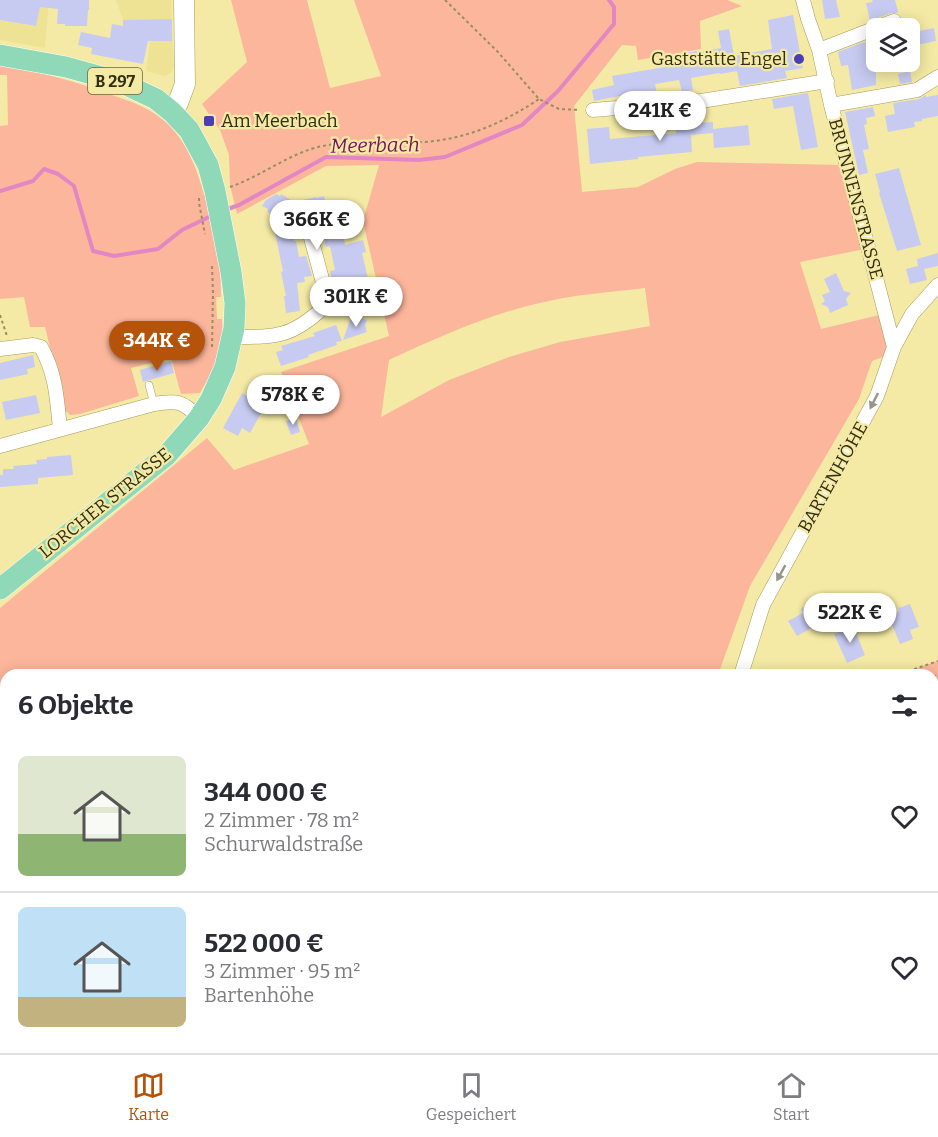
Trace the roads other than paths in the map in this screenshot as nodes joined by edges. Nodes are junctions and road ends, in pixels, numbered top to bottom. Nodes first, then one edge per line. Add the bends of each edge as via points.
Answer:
1 (184, 0) edge
2 (802, 0) edge
3 (866, 32) edge
4 (819, 50) junction
5 (0, 55) edge
6 (938, 77) edge
7 (827, 81) junction
8 (831, 105) junction
9 (593, 110) road end
10 (172, 112) junction
11 (308, 227) dead end
12 (938, 285) edge
13 (232, 337) junction
14 (894, 347) junction
15 (5, 349) edge
16 (149, 385) dead end
17 (154, 404) junction
18 (199, 418) junction
19 (60, 429) junction
20 (0, 446) edge
21 (0, 589) edge
22 (743, 669) edge

1 - 10 street via 185,84
2 - 4 street, BRUNNENSTRASSE
3 - 4 street
4 - 7 street, BRUNNENSTRASSE
5 - 10 main road, LORCHER STRASSE / B 297 via 120,82 156,99
6 - 8 street via 917,90
7 - 8 street, BRUNNENSTRASSE
7 - 9 street via 701,101
8 - 14 street, BRUNNENSTRASSE
10 - 13 main road, LORCHER STRASSE / B 297 via 189,130 208,165 214,194 215,236 231,272 235,303
11 - 13 street via 325,290 324,307 293,331 272,337
12 - 14 street, BARTENHÖHE via 912,314
13 - 18 main road, LORCHER STRASSE / B 297 via 222,376
14 -> 22 street, BARTENHÖHE via 877,396 763,605
15 - 19 street via 41,347 50,362
16 - 17 lane
17 - 18 street via 178,403 189,407
17 - 19 street
18 - 21 main road, LORCHER STRASSE / B 297 via 167,455
19 - 20 street

